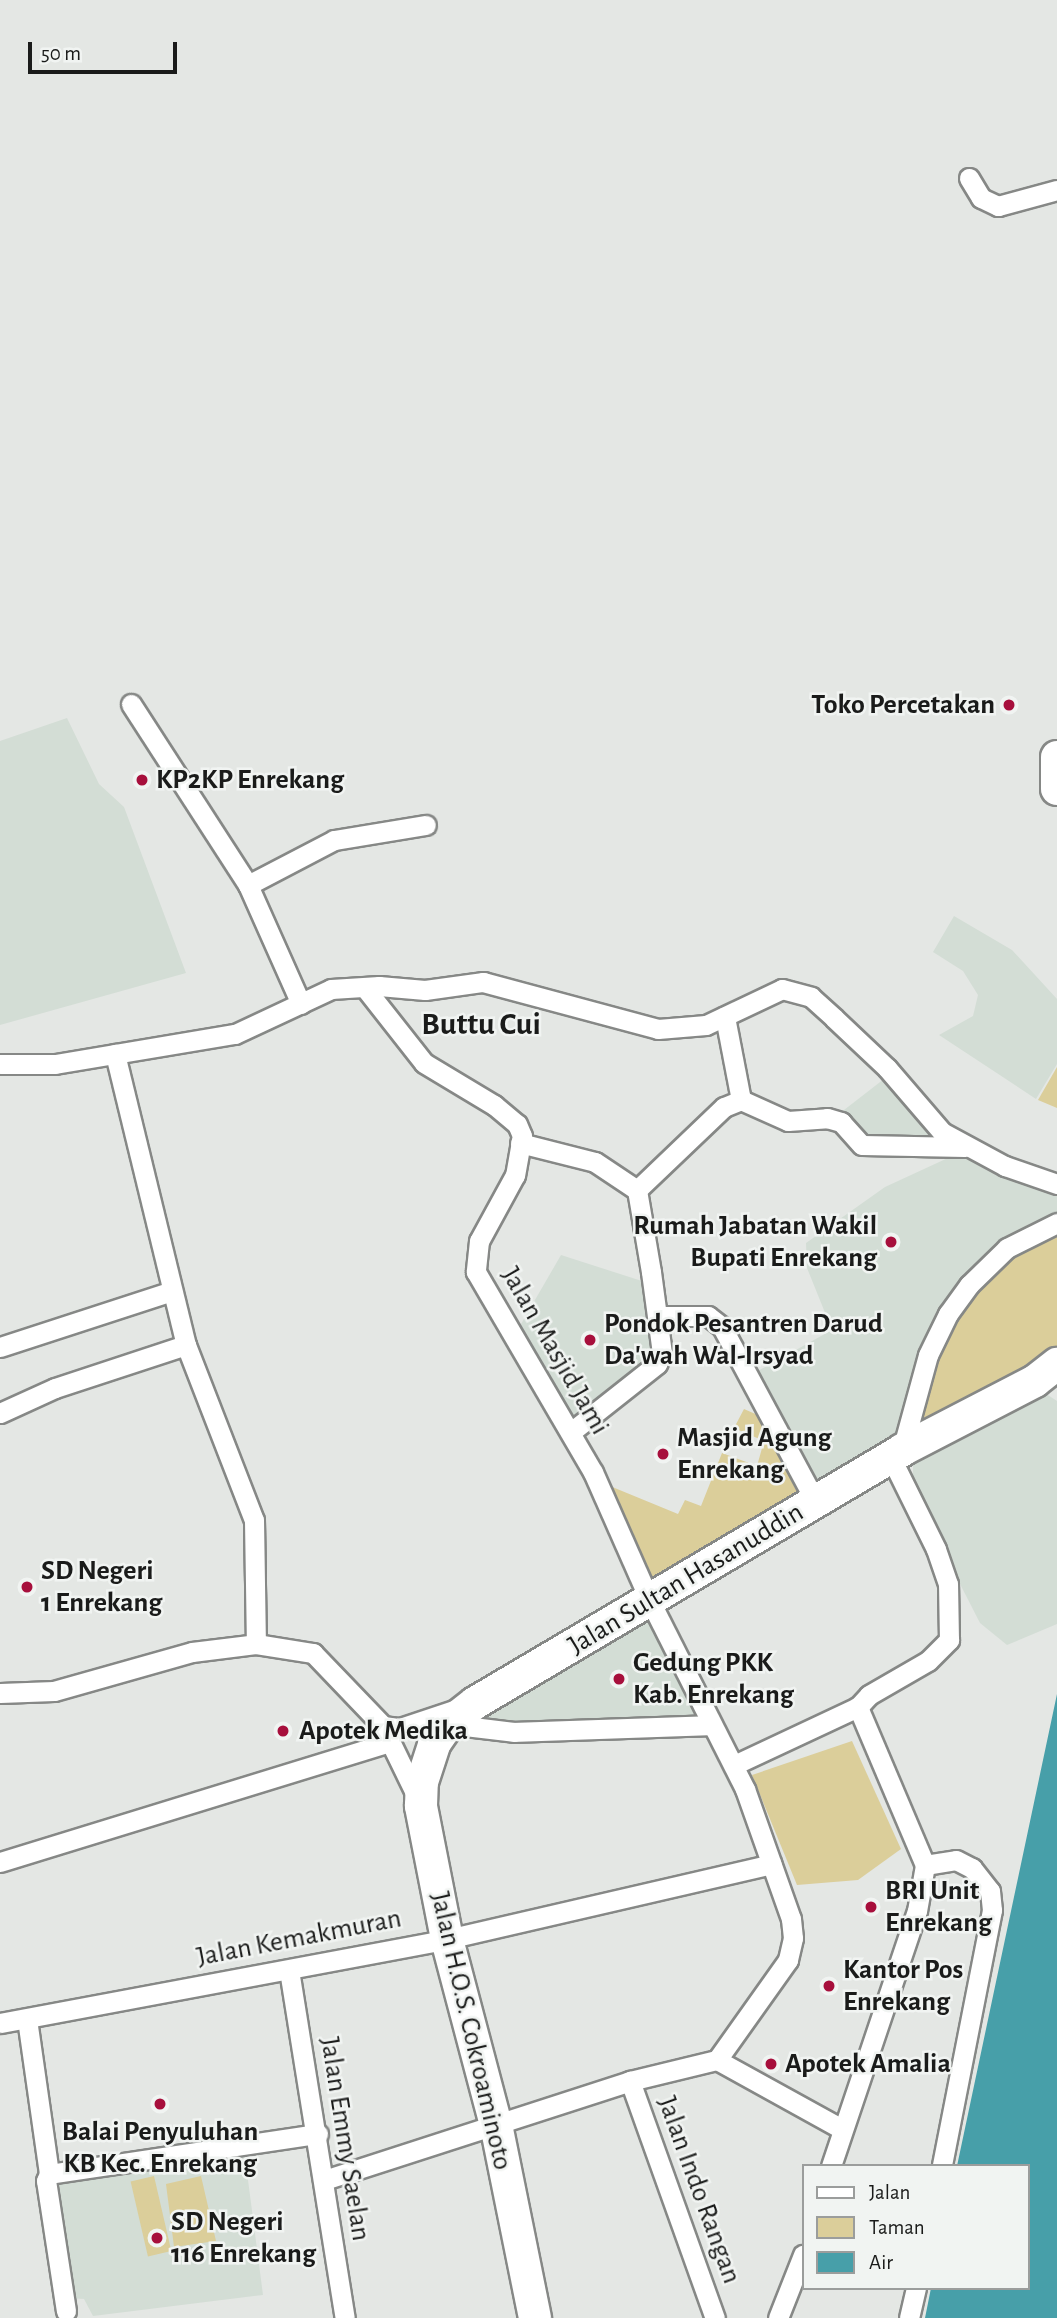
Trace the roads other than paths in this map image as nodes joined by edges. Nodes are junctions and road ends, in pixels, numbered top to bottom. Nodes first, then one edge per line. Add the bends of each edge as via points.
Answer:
1 (970, 178) dead end
2 (1057, 190) edge
3 (131, 704) dead end
4 (1057, 757) edge
5 (1057, 789) edge
6 (425, 825) dead end
7 (248, 885) junction
8 (365, 988) junction
9 (301, 1004) junction
10 (725, 1017) junction
11 (115, 1054) junction
12 (0, 1064) edge
13 (741, 1100) junction
14 (520, 1143) junction
15 (965, 1147) junction
16 (1057, 1184) edge
17 (637, 1190) junction
18 (1057, 1223) edge
19 (172, 1291) junction
20 (659, 1316) junction
21 (186, 1345) junction
22 (0, 1347) edge
23 (1057, 1364) edge
24 (0, 1413) edge
25 (570, 1432) junction
26 (897, 1454) junction
27 (816, 1502) junction
28 (650, 1601) junction
29 (256, 1644) junction
30 (0, 1693) edge
31 (475, 1703) junction
32 (858, 1707) junction
33 (712, 1726) junction
34 (387, 1734) junction
35 (441, 1734) junction
36 (734, 1765) junction
37 (421, 1806) junction
38 (0, 1862) edge
39 (771, 1864) junction
40 (925, 1865) junction
41 (447, 1939) junction
42 (289, 1970) junction
43 (27, 2019) junction
44 (0, 2024) edge
45 (718, 2060) junction
46 (630, 2081) junction
47 (496, 2124) junction
48 (842, 2129) junction
49 (318, 2134) junction
50 (832, 2164) edge
51 (942, 2164) edge
52 (49, 2174) junction
53 (324, 2180) junction
54 (802, 2258) edge
55 (916, 2290) edge
56 (65, 2311) dead end
57 (345, 2318) edge
58 (535, 2318) edge
59 (715, 2318) edge
60 (778, 2318) edge
61 (909, 2318) edge

1 - 2 street via 981,198 998,206
3 - 7 street
4 - 5 highway
6 - 7 street via 334,840
7 - 9 street
8 - 9 street via 331,989
8 - 10 street via 425,990 483,982 658,1029 686,1028
8 - 14 street via 424,1063 517,1124
9 - 11 street via 235,1034
10 - 13 street
10 - 15 street via 782,989 811,997 887,1068 942,1132
11 - 12 street via 55,1064
11 - 19 street
13 - 15 street via 788,1121 827,1118 841,1122 862,1145
13 - 17 street via 724,1107
14 - 17 street via 595,1162
14 - 25 street, Jalan Masjid Jami via 515,1175 479,1241 476,1272
15 - 16 street
17 - 20 street
18 - 26 street via 1007,1248 968,1285 928,1355
19 - 21 street
19 - 22 street
20 - 25 street via 662,1353 657,1364
20 - 27 street via 708,1316 722,1327
21 - 24 street via 55,1388
21 - 29 street via 254,1520
23 - 26 highway, Jalan Sultan Hasanuddin via 1035,1381
25 - 28 street, Jalan Masjid Jami
26 - 27 highway, Jalan Sultan Hasanuddin
26 - 32 street via 948,1584 949,1640 928,1661 869,1695
27 - 28 highway, Jalan Sultan Hasanuddin
28 - 31 highway, Jalan Sultan Hasanuddin
28 - 33 street, Jalan Masjid Jami
29 - 30 street via 192,1652 54,1691
29 - 34 street via 313,1653
31 - 34 street
31 - 35 highway, Jalan Sultan Hasanuddin
32 - 36 street
32 - 40 street
33 - 35 street
33 - 36 street, Jalan Masjid Jami
34 - 37 street
34 - 38 street
35 - 37 highway, Jalan H.O.S. Cokroaminoto via 422,1782
36 - 39 street, Jalan Masjid Jami
37 - 41 highway, Jalan H.O.S. Cokroaminoto
39 - 41 street, Jalan Kemakmuran
39 - 45 street, Jalan Masjid Jami via 791,1919 788,1960
40 - 48 street via 917,1911
40 - 51 street via 956,1860 972,1868 990,1892 992,1910
41 - 42 street, Jalan Kemakmuran
41 - 47 highway, Jalan H.O.S. Cokroaminoto
42 - 43 street, Jalan Kemakmuran
42 - 49 street, Jalan Emmy Saelan
43 - 44 street, Jalan Kemakmuran
43 - 52 street
45 - 46 street
45 - 48 street
46 - 47 street
46 - 59 street, Jalan Indo Rangan
47 - 53 street
47 - 58 highway, Jalan H.O.S. Cokroaminoto
48 - 50 street
49 - 52 street
49 - 53 street, Jalan Emmy Saelan
52 - 56 street via 46,2181
53 - 57 street, Jalan Emmy Saelan
54 - 60 street
55 - 61 street

